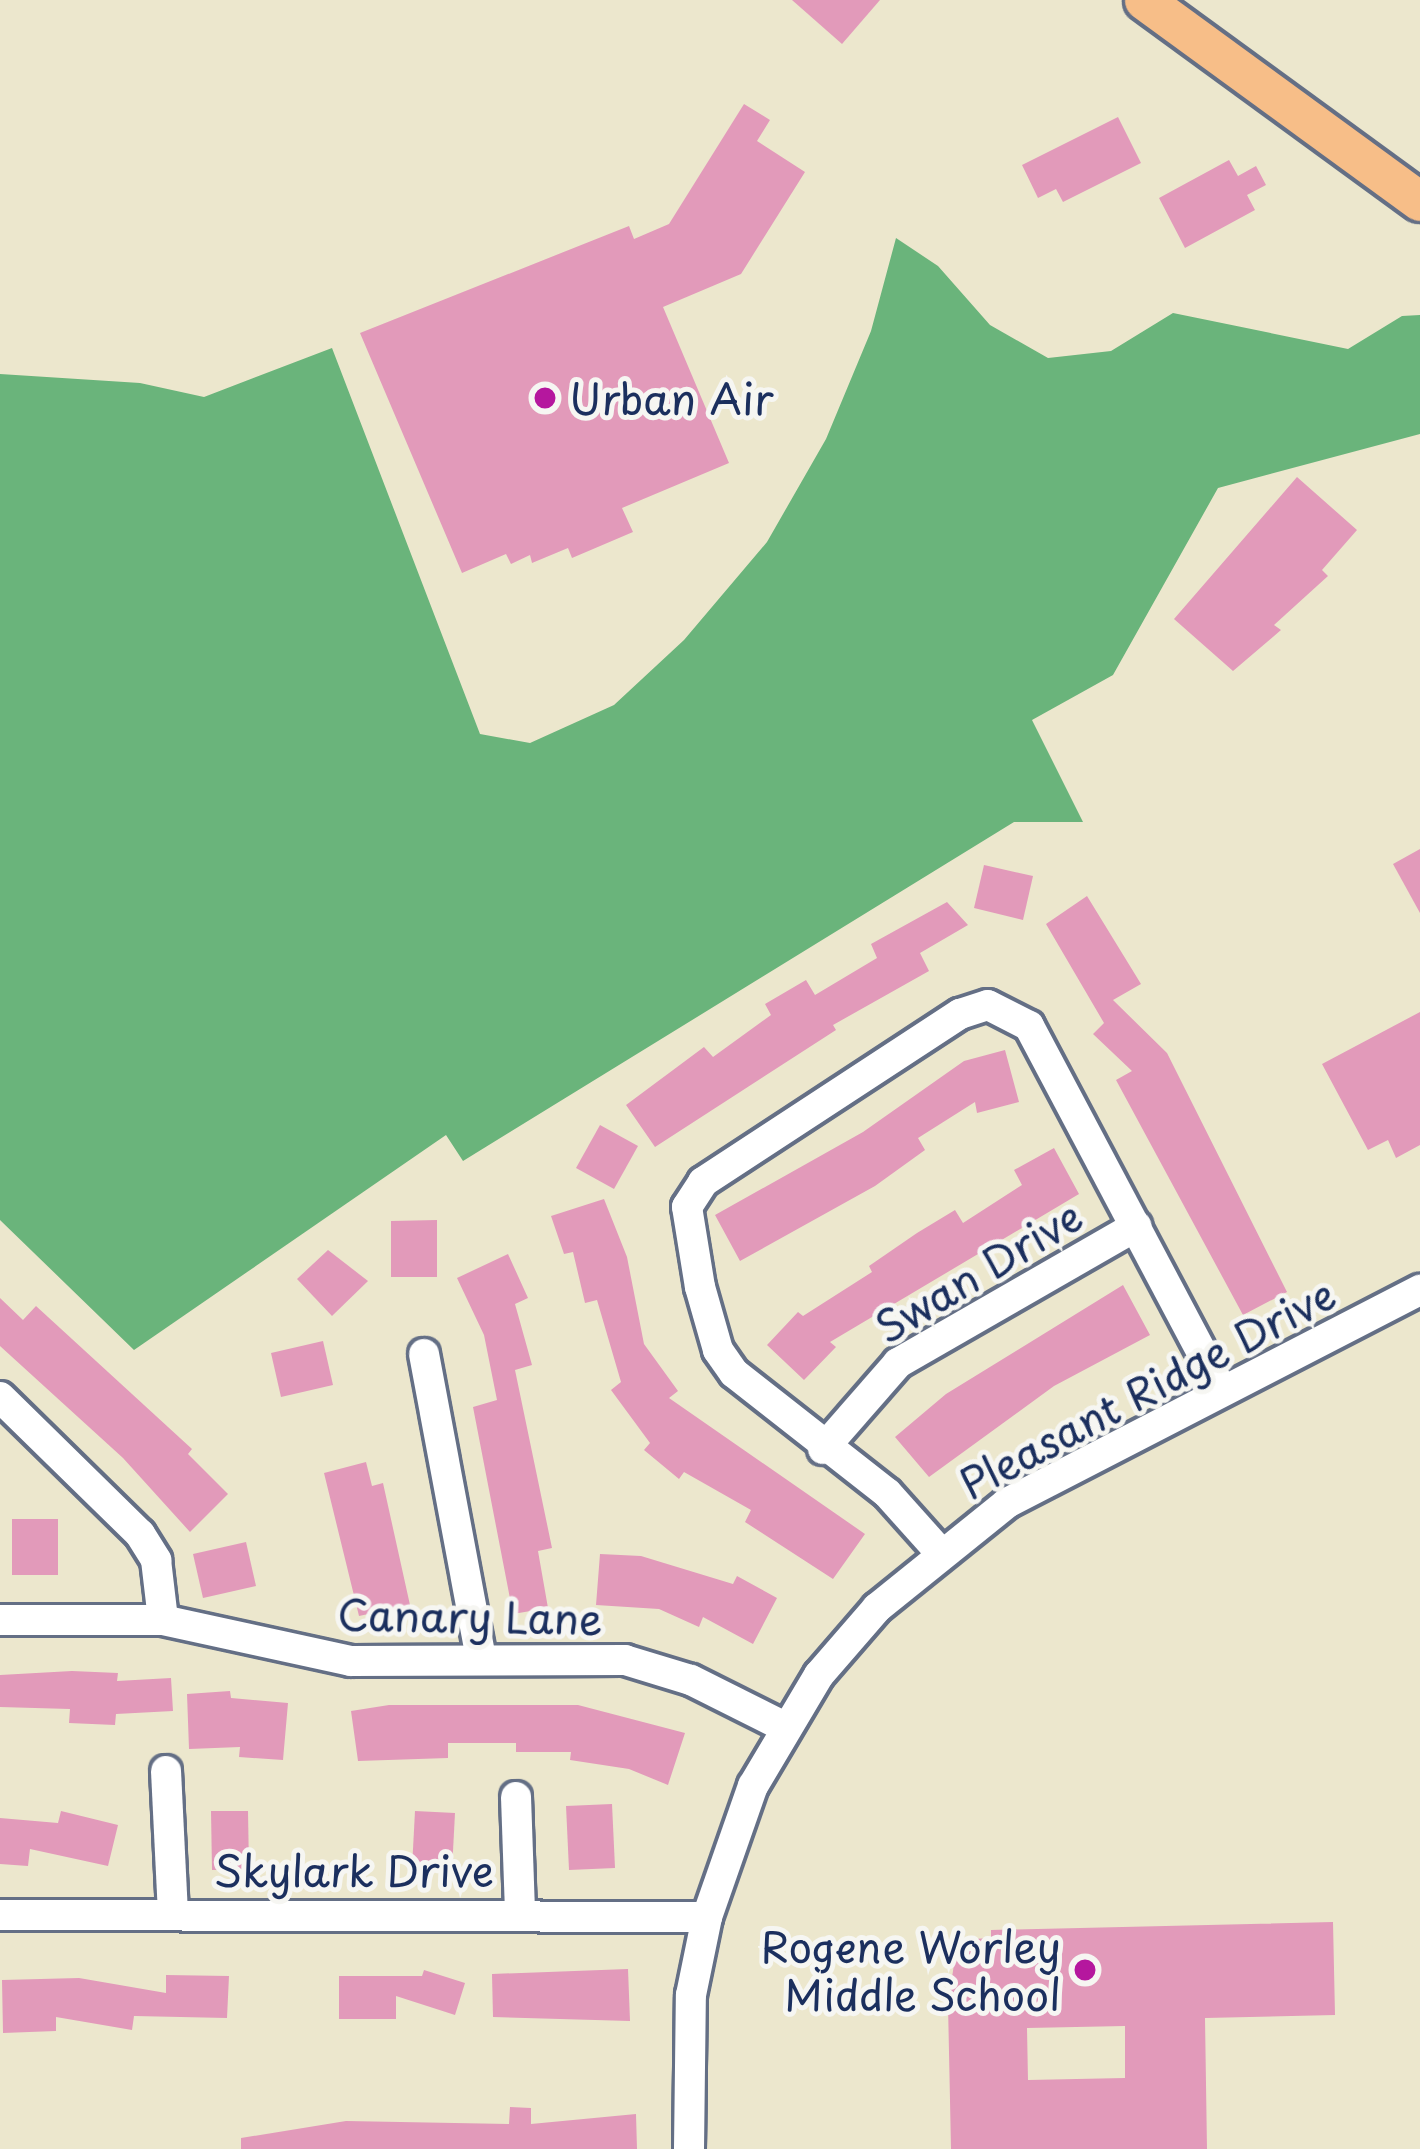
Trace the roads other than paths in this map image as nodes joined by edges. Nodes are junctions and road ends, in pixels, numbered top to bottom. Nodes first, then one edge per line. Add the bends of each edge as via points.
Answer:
1 (1144, 0) edge
2 (1420, 201) edge
3 (1136, 1226) junction
4 (1420, 1290) edge
5 (424, 1354) dead end
6 (1222, 1390) junction
7 (0, 1397) edge
8 (823, 1449) junction
9 (940, 1552) junction
10 (0, 1620) edge
11 (164, 1620) junction
12 (481, 1658) junction
13 (785, 1726) junction
14 (166, 1771) dead end
15 (516, 1797) dead end
16 (173, 1912) junction
17 (520, 1912) junction
18 (0, 1916) edge
19 (707, 1917) junction
20 (688, 2149) edge

1 - 2 main road
3 - 6 street
3 - 8 street, Swan Drive via 898,1363
3 - 8 street via 1029,1026 988,1005 960,1014 703,1182 687,1207 718,1350 755,1395
4 - 6 street, Pleasant Ridge Drive
5 - 12 street
6 - 9 street, Pleasant Ridge Drive via 1007,1503
7 - 11 street via 140,1534 156,1560
8 - 9 street via 887,1492
9 - 13 street, Pleasant Ridge Drive via 877,1608
10 - 11 street, Canary Lane
11 - 12 street, Canary Lane via 328,1658
12 - 13 street, Canary Lane via 625,1660 691,1680
13 - 19 street, Pleasant Ridge Drive via 736,1827
14 - 16 street
15 - 17 street
16 - 17 street, Skylark Drive
16 - 18 street, Skylark Drive
17 - 19 street, Skylark Drive
19 - 20 street, Pleasant Ridge Drive via 691,1995

